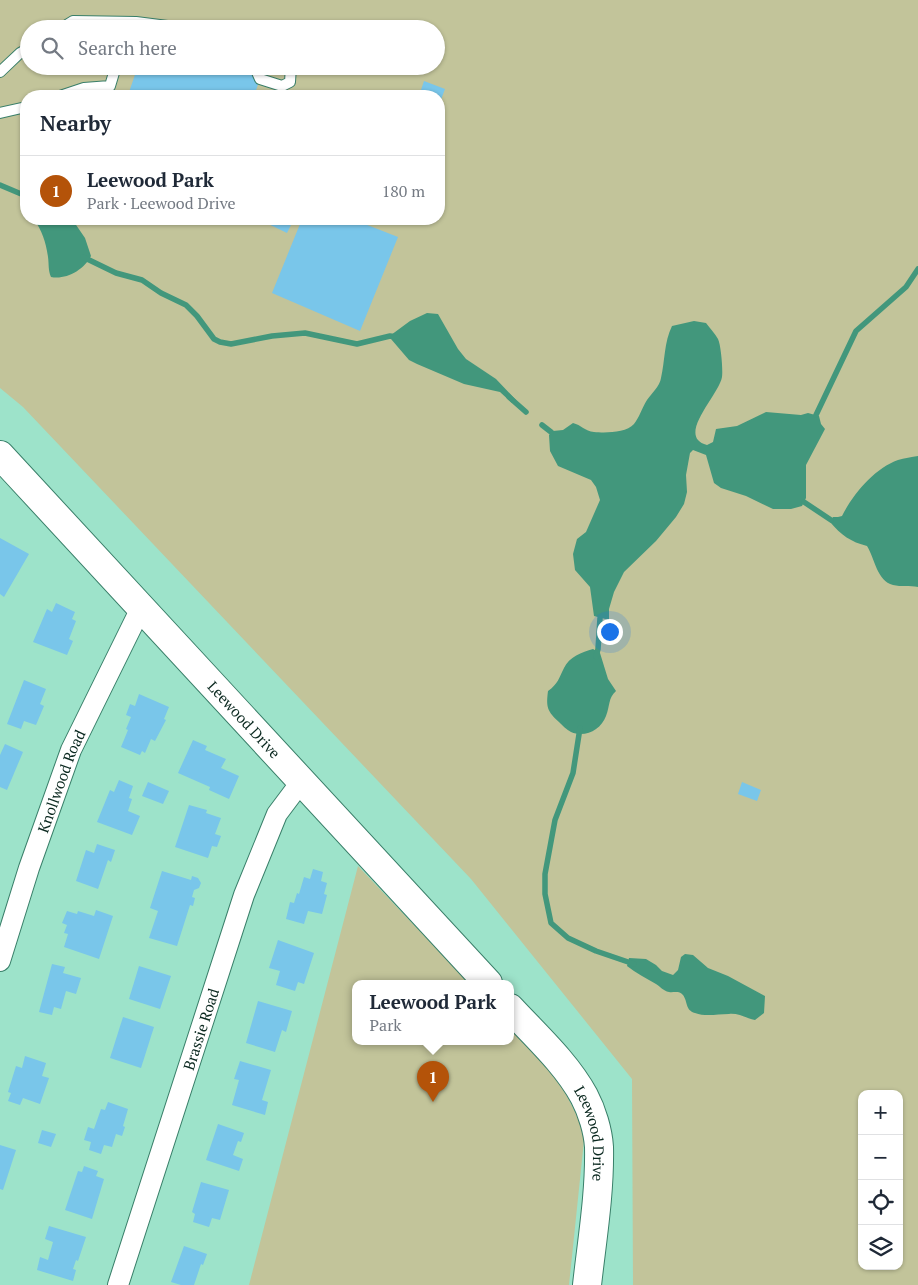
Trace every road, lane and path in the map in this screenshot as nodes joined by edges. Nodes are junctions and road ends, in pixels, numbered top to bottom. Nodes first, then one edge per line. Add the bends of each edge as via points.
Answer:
1 (20, 53) edge
2 (0, 72) edge
3 (113, 75) edge
4 (258, 75) edge
5 (291, 75) edge
6 (78, 90) edge
7 (20, 108) edge
8 (0, 113) edge
9 (0, 455) edge
10 (141, 608) junction
11 (301, 782) junction
12 (0, 961) edge
13 (485, 980) edge
14 (514, 1012) edge
15 (118, 1285) edge
16 (587, 1285) edge

1 - 2 lane
3 - 6 lane via 110,86
4 - 5 lane via 260,79 282,86 290,82
7 - 8 lane
9 - 10 street, Leewood Drive
10 - 11 street, Leewood Drive
10 - 12 street, Knollwood Road via 71,750
11 - 13 street, Leewood Drive
11 - 15 street, Brassie Road via 277,814 244,894
14 - 16 street, Leewood Drive via 570,1074 585,1097 594,1120 599,1146 598,1180

